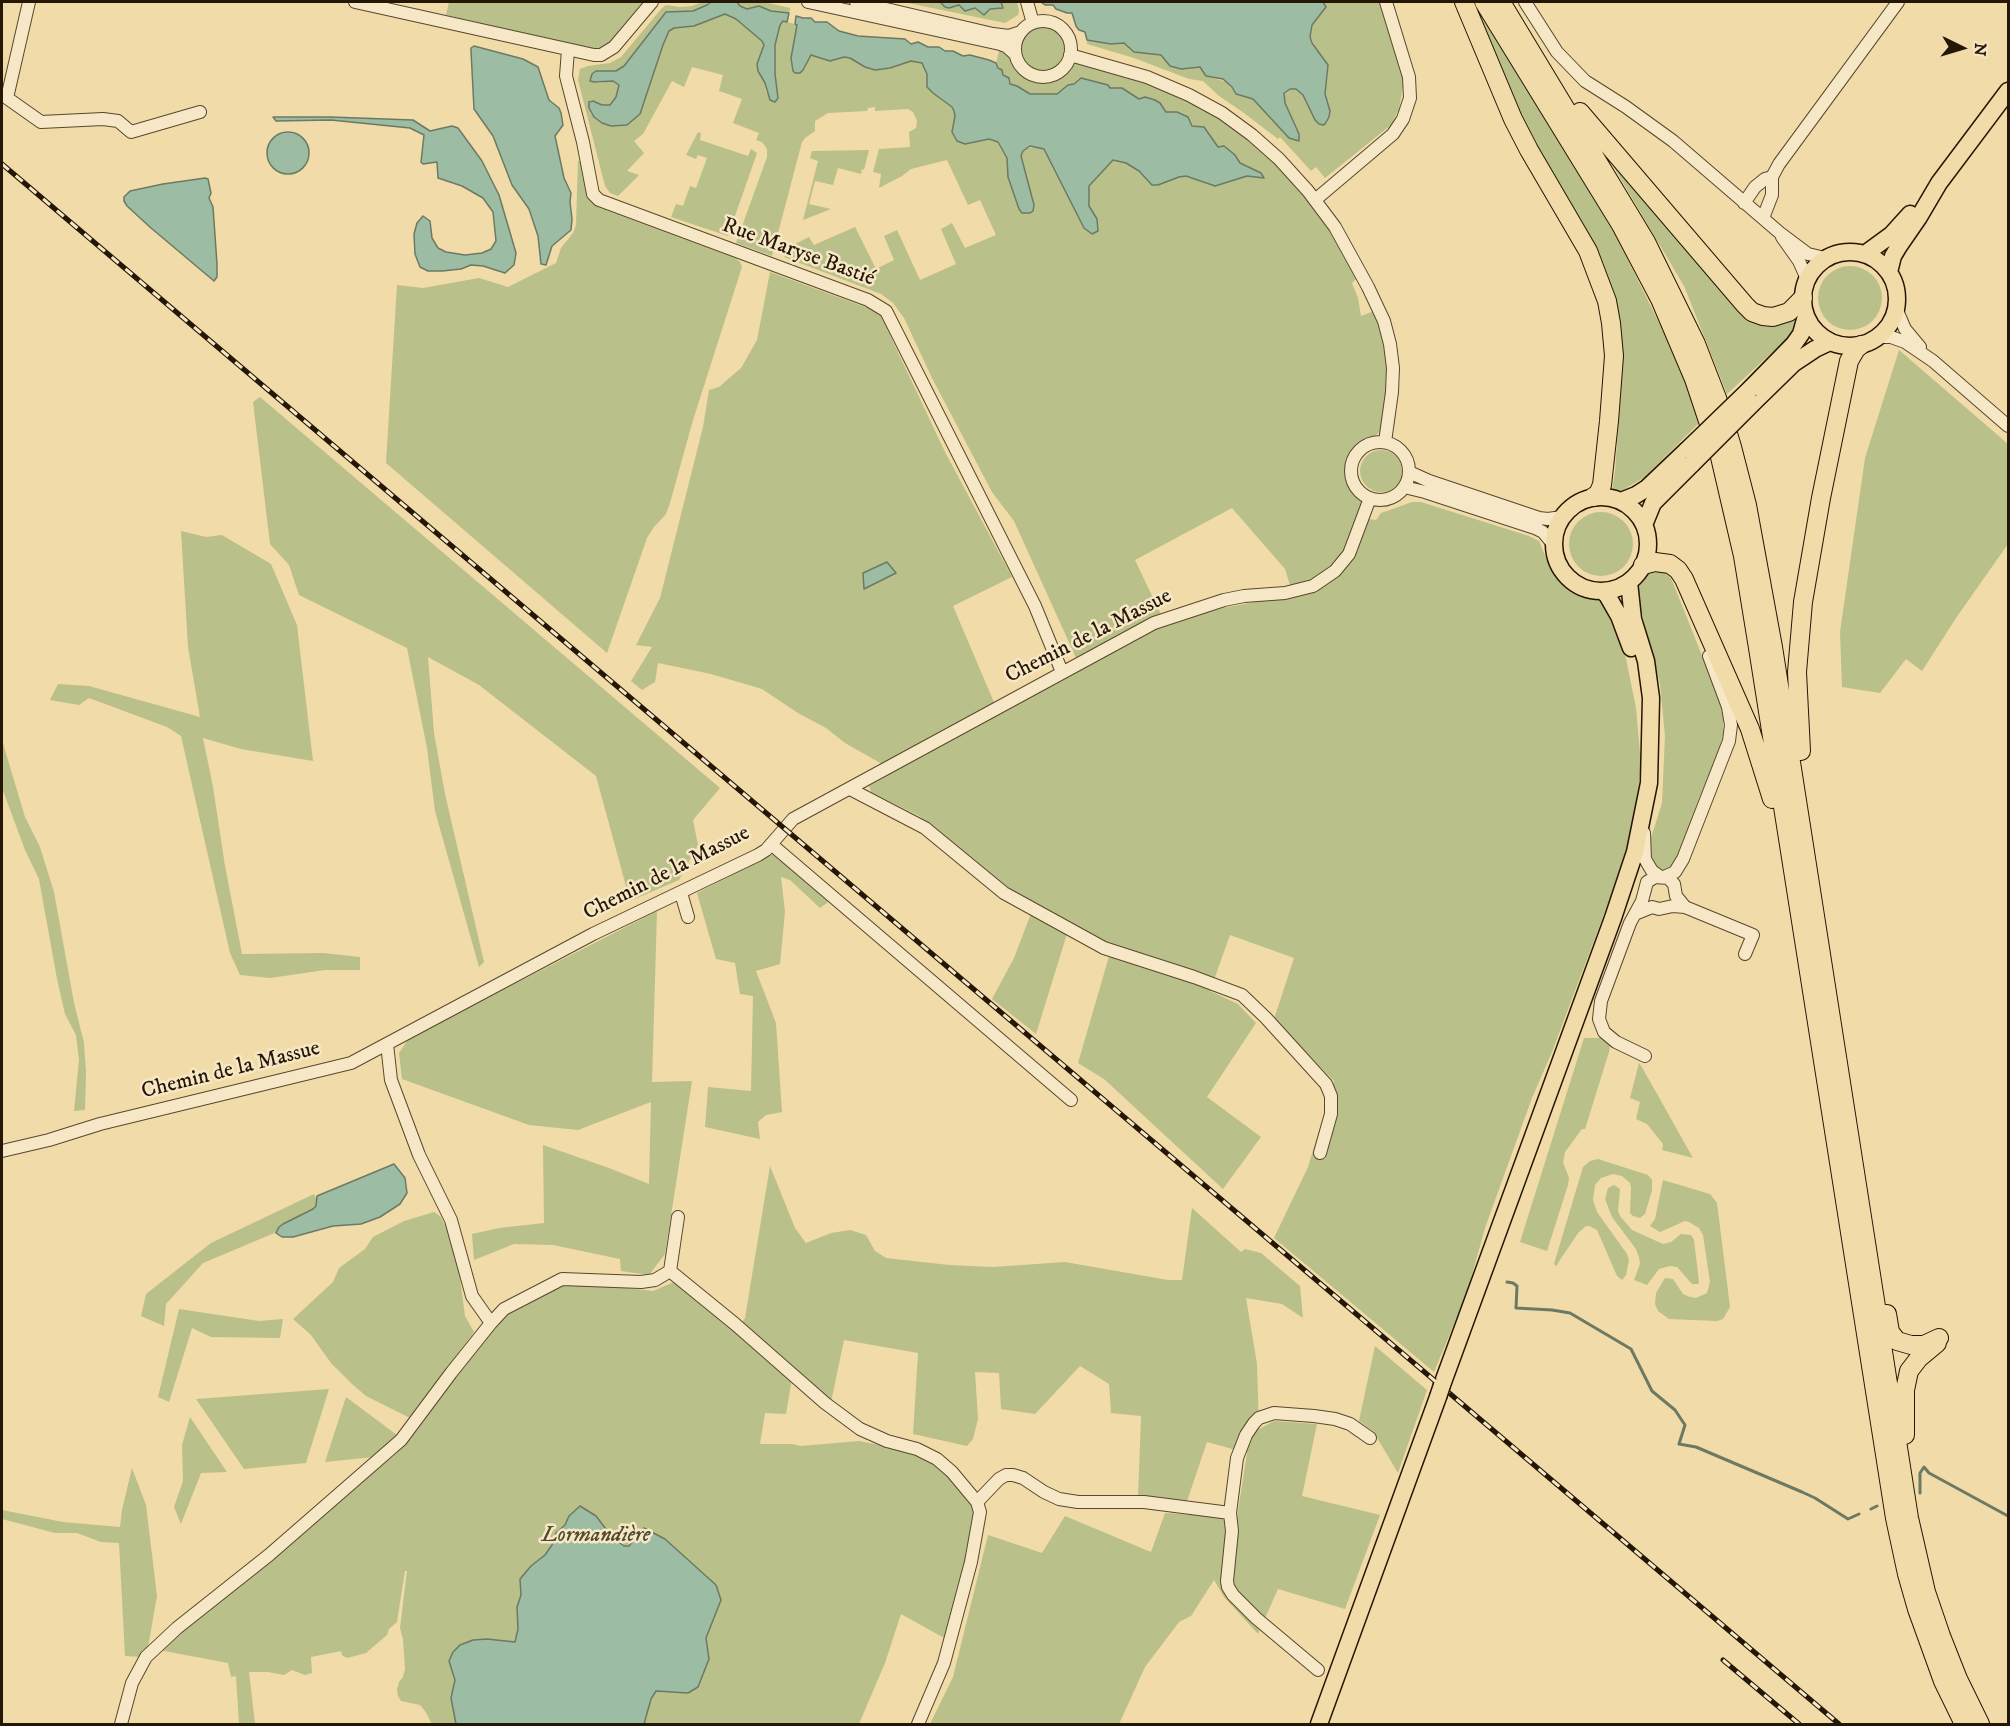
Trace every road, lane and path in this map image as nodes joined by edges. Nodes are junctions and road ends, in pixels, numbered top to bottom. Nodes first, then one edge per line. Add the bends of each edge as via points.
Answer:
1 (29, 2) edge
2 (355, 2) edge
3 (652, 2) edge
4 (808, 2) edge
5 (856, 2) edge
6 (1027, 2) edge
7 (1386, 2) edge
8 (1464, 2) edge
9 (1484, 2) edge
10 (1501, 2) edge
11 (1510, 2) edge
12 (1525, 2) edge
13 (1898, 2) edge
14 (1033, 23) junction
15 (1021, 32) junction
16 (568, 50) junction
17 (1015, 54) junction
18 (1070, 55) junction
19 (2008, 91) edge
20 (200, 112) dead end
21 (1772, 177) junction
22 (1939, 183) junction
23 (1314, 200) junction
24 (1744, 203) junction
25 (1763, 218) junction
26 (1780, 233) junction
27 (1865, 254) junction
28 (1825, 258) junction
29 (1889, 272) junction
30 (1807, 279) junction
31 (1804, 307) junction
32 (1896, 308) junction
33 (1878, 337) junction
34 (1830, 342) junction
35 (1861, 345) junction
36 (1932, 361) junction
37 (1751, 396) junction
38 (2008, 426) edge
39 (1385, 442) junction
40 (1690, 457) junction
41 (1409, 472) junction
42 (1404, 487) junction
43 (1593, 497) junction
44 (1370, 498) junction
45 (1621, 501) junction
46 (1562, 517) junction
47 (1644, 525) junction
48 (1553, 544) junction
49 (1643, 565) junction
50 (1629, 582) junction
51 (1602, 591) junction
52 (1689, 593) junction
53 (1062, 672) junction
54 (1649, 717) junction
55 (850, 789) junction
56 (1642, 824) junction
57 (771, 844) junction
58 (1662, 876) junction
59 (681, 893) junction
60 (1644, 896) junction
61 (1673, 901) junction
62 (1652, 907) junction
63 (1635, 914) junction
64 (688, 917) dead end
65 (1745, 954) dead end
66 (387, 1044) junction
67 (1645, 1056) dead end
68 (1831, 1064) junction
69 (1071, 1100) dead end
70 (2, 1151) edge
71 (1320, 1153) dead end
72 (678, 1217) dead end
73 (670, 1271) junction
74 (491, 1323) junction
75 (1897, 1341) junction
76 (1905, 1390) junction
77 (1370, 1438) dead end
78 (977, 1502) junction
79 (1230, 1513) junction
80 (1926, 1592) junction
81 (1318, 1670) dead end
82 (121, 1725) edge
83 (918, 1725) edge
84 (1318, 1725) edge
85 (1964, 1725) edge
86 (1980, 1725) edge

1 - 20 street via 7,98 41,122 103,119 118,121 131,132
2 - 16 street
3 - 16 street via 614,47 601,55
4 - 17 street via 1000,44
5 - 15 street via 993,34 1009,36
6 - 14 street
7 - 23 street via 1409,77 1410,98 1403,119 1393,134
8 - 43 highway via 1513,119 1588,251 1607,301 1614,356 1610,421 1602,485
9 - 68 highway via 1634,249 1674,330 1705,407 1731,500 1747,580
10 - 68 highway via 1646,242 1696,344 1717,398 1747,505 1763,589
11 - 31 highway via 1584,118 1744,305 1752,312 1773,317
12 - 24 street via 1557,52 1585,81 1673,141
13 - 21 street
14 - 15 street
14 - 18 street via 1047,22 1060,28 1069,40
15 - 17 street
16 - 53 street, Rue Maryse Bastié via 566,75 593,194 599,200 868,300 886,311 1035,606
17 - 18 street via 1024,70 1042,77 1060,71
18 - 23 street via 1147,77 1222,113 1279,159
19 - 22 main road
21 - 24 street via 1755,187
21 - 25 street via 1772,195
22 - 27 main road via 1891,235
22 - 29 main road via 1893,256
23 - 39 street via 1335,227 1384,321 1393,368
24 - 25 street
25 - 26 street
26 - 28 street via 1808,254
26 - 30 street
27 - 28 main road via 1844,251
27 - 29 main road
28 - 30 main road
29 - 32 main road via 1895,286
30 - 31 main road
31 - 34 main road via 1815,331
31 - 37 main road via 1801,334
32 - 33 main road via 1888,327
32 - 36 street via 1905,329
33 - 35 main road
33 - 36 street via 1905,342
34 - 35 main road
34 - 37 main road
35 - 68 highway via 1849,361 1821,498 1803,602 1797,672
36 - 38 street
37 - 40 main road, bridge
39 - 41 street via 1401,450
39 - 44 street via 1366,446 1353,460 1353,480
40 - 45 main road via 1647,488
40 - 47 main road via 1653,503
41 - 42 street
41 - 46 street via 1539,518
42 - 44 street via 1387,499
42 - 48 street via 1535,528
43 - 45 main road
43 - 46 main road via 1576,504
44 - 53 street, Chemin de la Massue via 1349,554 1335,571 1313,586 1192,609 1155,623
45 - 47 main road
46 - 48 main road
47 - 49 main road via 1648,545
48 - 51 main road via 1557,562 1568,578 1584,588
49 - 50 main road
49 - 52 highway via 1670,564 1678,570
50 - 51 main road
50 - 54 main road via 1633,619 1649,678
51 - 54 main road via 1615,608 1631,646
52 - 58 street via 1728,707 1730,733 1683,859 1675,872
52 - 68 highway via 1750,729 1770,789
53 - 55 street, Chemin de la Massue
54 - 56 main road via 1649,783
55 - 57 street, Chemin de la Massue via 793,819
55 - 71 street via 926,828 1004,893 1104,948 1242,995 1326,1084 1331,1114
56 - 58 street via 1645,859 1652,871
56 - 84 main road via 1617,909
57 - 59 street, Chemin de la Massue via 758,855
57 - 69 street
58 - 60 street via 1647,882
58 - 61 street via 1674,884
59 - 64 street
59 - 66 street, Chemin de la Massue via 593,934
60 - 62 street
60 - 63 street
61 - 62 street via 1659,909
61 - 65 street via 1753,935
62 - 63 street
63 - 67 street via 1601,1001 1599,1019 1609,1038
66 - 70 street, Chemin de la Massue via 351,1063
66 - 74 street via 392,1080 419,1155 451,1220 472,1296
68 - 75 highway via 1890,1332
68 - 80 highway
68 - 85 highway via 1901,1551 1929,1646
72 - 73 street
73 - 74 street via 655,1280 641,1282 562,1279 504,1310
73 - 78 street via 825,1403 860,1429 937,1460
74 - 82 street via 401,1440 146,1657 132,1683
75 - 76 highway
75 - 76 highway via 1924,1345 1940,1340 1911,1366
76 - 80 highway via 1905,1432
77 - 79 street via 1350,1424 1327,1417 1280,1413 1259,1418 1246,1435 1237,1458
78 - 79 street via 999,1479 1013,1475 1059,1499 1143,1502
78 - 83 street via 980,1512 971,1562 944,1663
79 - 81 street via 1230,1591
80 - 86 highway via 1945,1647

